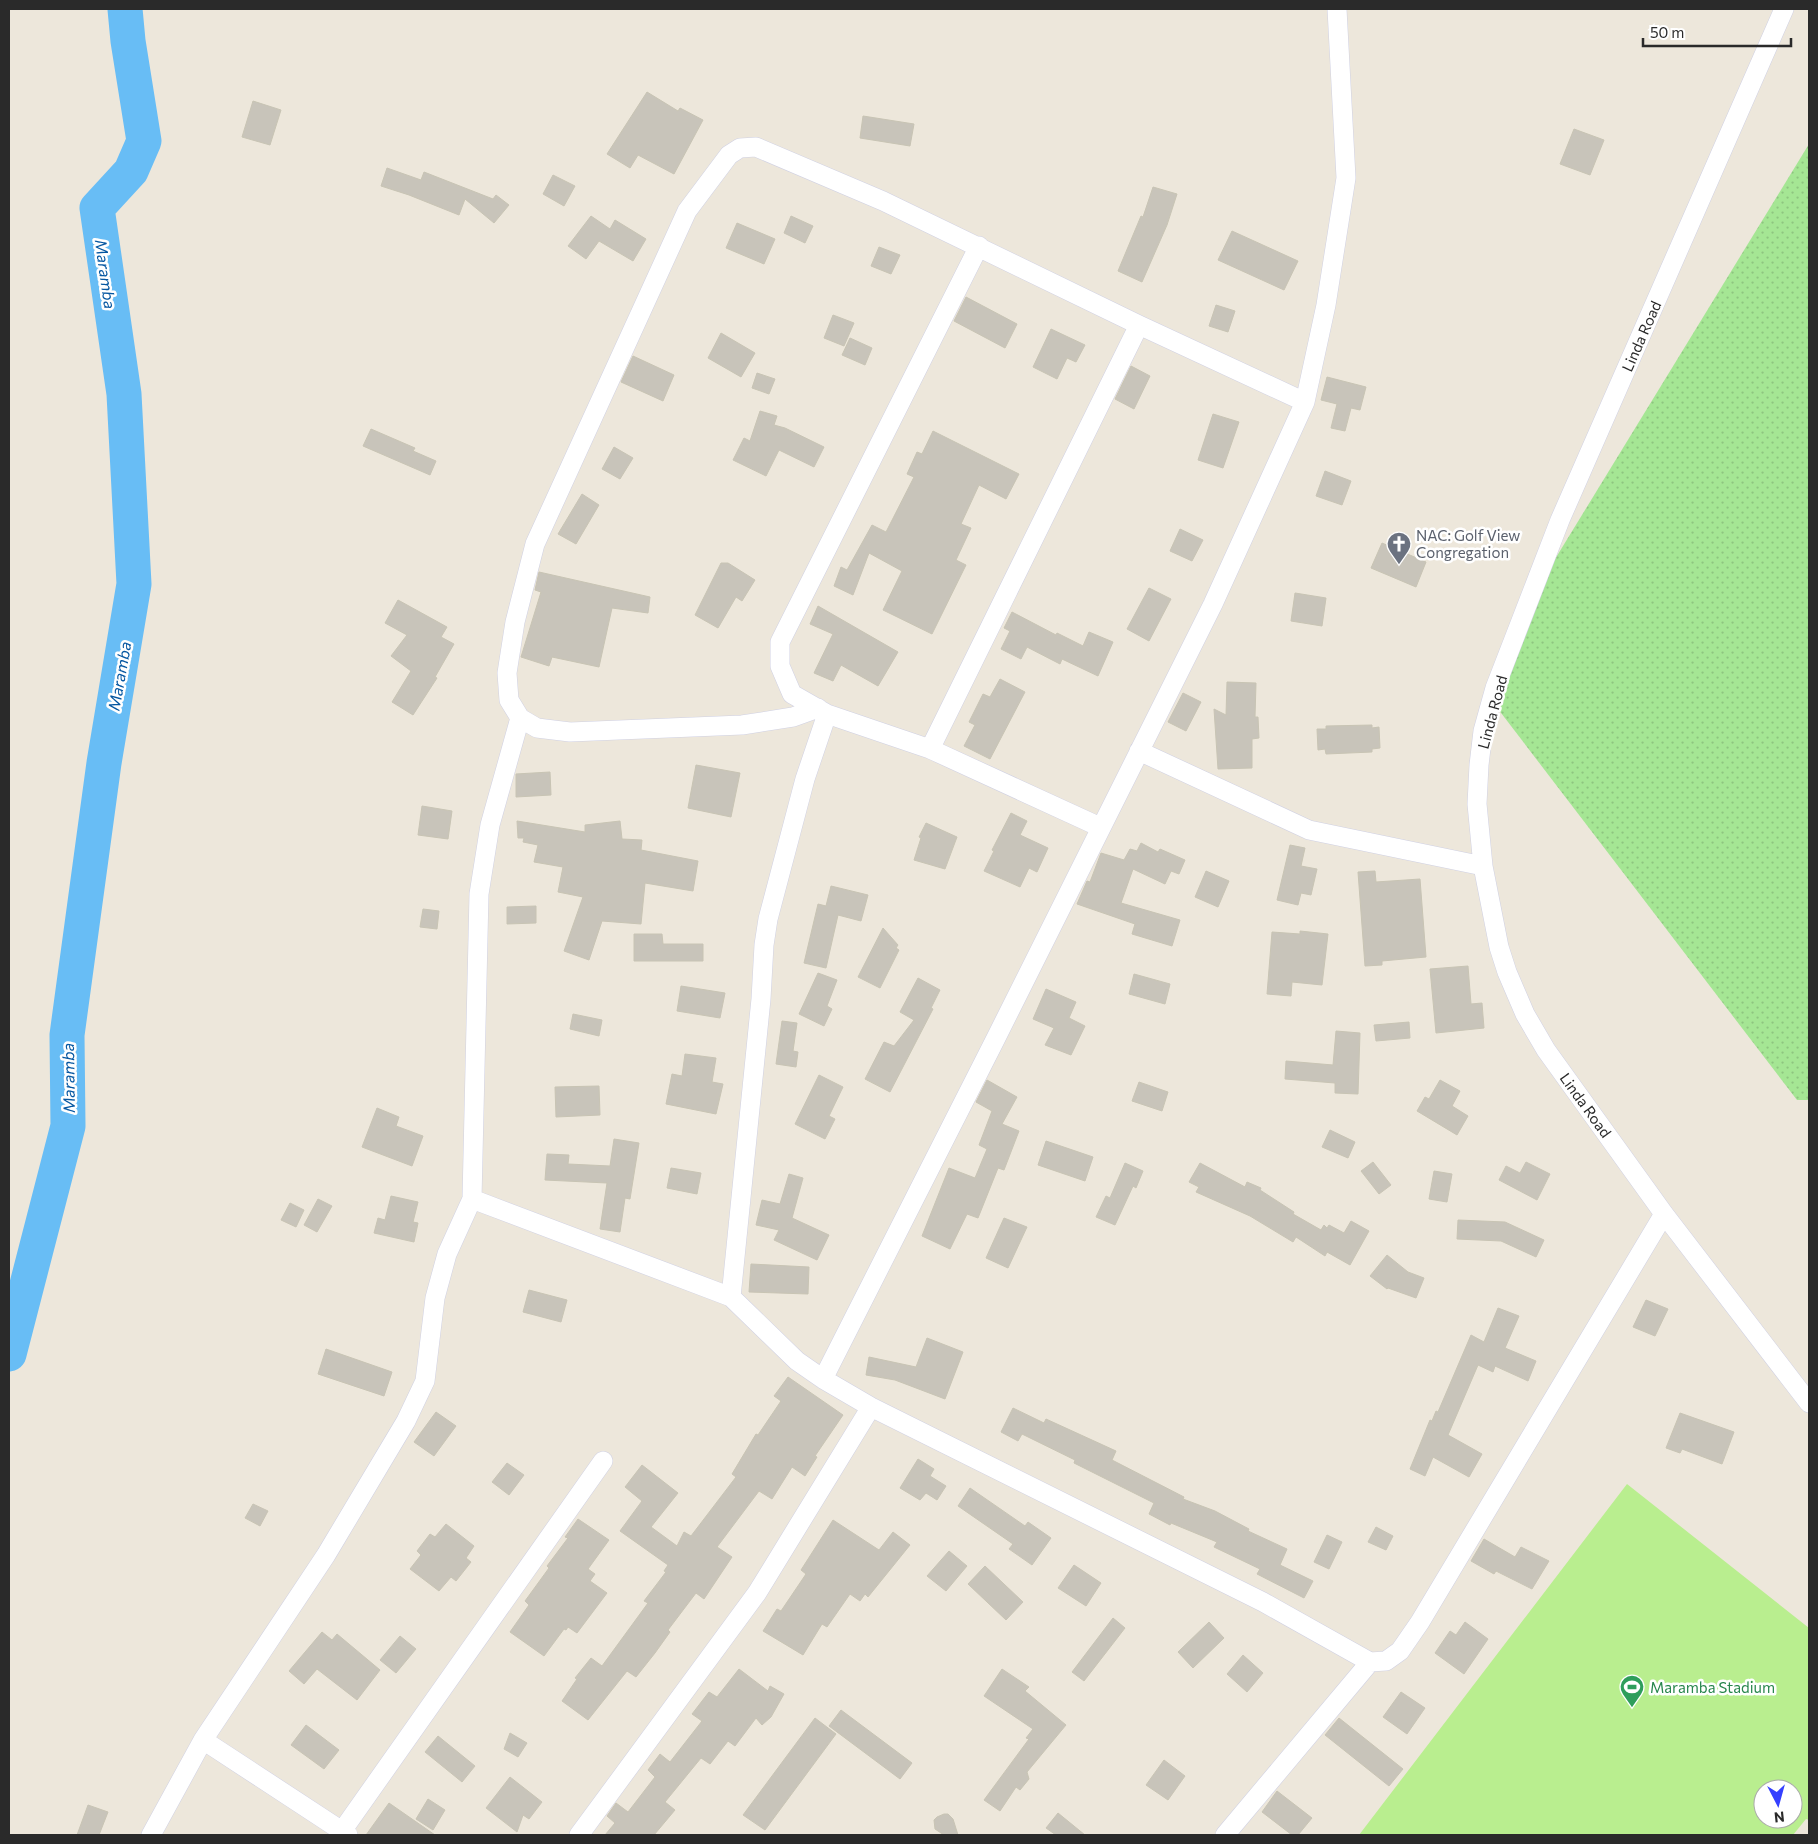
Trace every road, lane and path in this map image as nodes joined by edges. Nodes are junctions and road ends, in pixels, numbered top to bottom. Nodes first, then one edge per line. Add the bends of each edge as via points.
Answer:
1 (1337, 9) edge
2 (1784, 9) edge
3 (979, 246) junction
4 (1139, 325) junction
5 (1305, 402) junction
6 (822, 711) junction
7 (520, 718) junction
8 (930, 749) junction
9 (1139, 751) junction
10 (1100, 827) junction
11 (1484, 866) junction
12 (472, 1199) junction
13 (1664, 1214) junction
14 (730, 1297) junction
15 (823, 1378) junction
16 (1809, 1403) edge
17 (871, 1407) junction
18 (602, 1461) dead end
19 (1370, 1662) junction
20 (202, 1740) junction
21 (345, 1833) edge
22 (151, 1835) edge
23 (579, 1835) edge
24 (1225, 1835) edge

1 - 5 street via 1346,178 1328,296
2 - 11 street, Linda Road via 1560,520 1495,688 1483,730 1479,766 1477,804
3 - 4 street
3 - 6 street via 780,642 780,666 792,694
3 - 7 street via 756,147 740,148 729,155 687,211 535,544 506,673 509,700
4 - 5 street
4 - 8 street
5 - 9 street via 1213,604
6 - 7 street via 742,726 570,732 537,728
6 - 8 street
6 - 14 street via 768,919
7 - 12 street via 490,825 479,894
8 - 10 street
9 - 10 street
9 - 11 street via 1309,830
10 - 15 street
11 - 13 street, Linda Road via 1499,947 1525,1014 1546,1050
12 - 14 street
12 - 20 street via 447,1254 435,1298 425,1381 406,1421 326,1555
13 - 16 street, Linda Road
13 - 19 street via 1420,1622 1400,1651 1386,1661
14 - 15 street via 797,1361
15 - 17 street
17 - 19 street via 1262,1602
17 - 23 street via 757,1593
18 - 21 street
19 - 24 street
20 - 21 street
20 - 22 street

